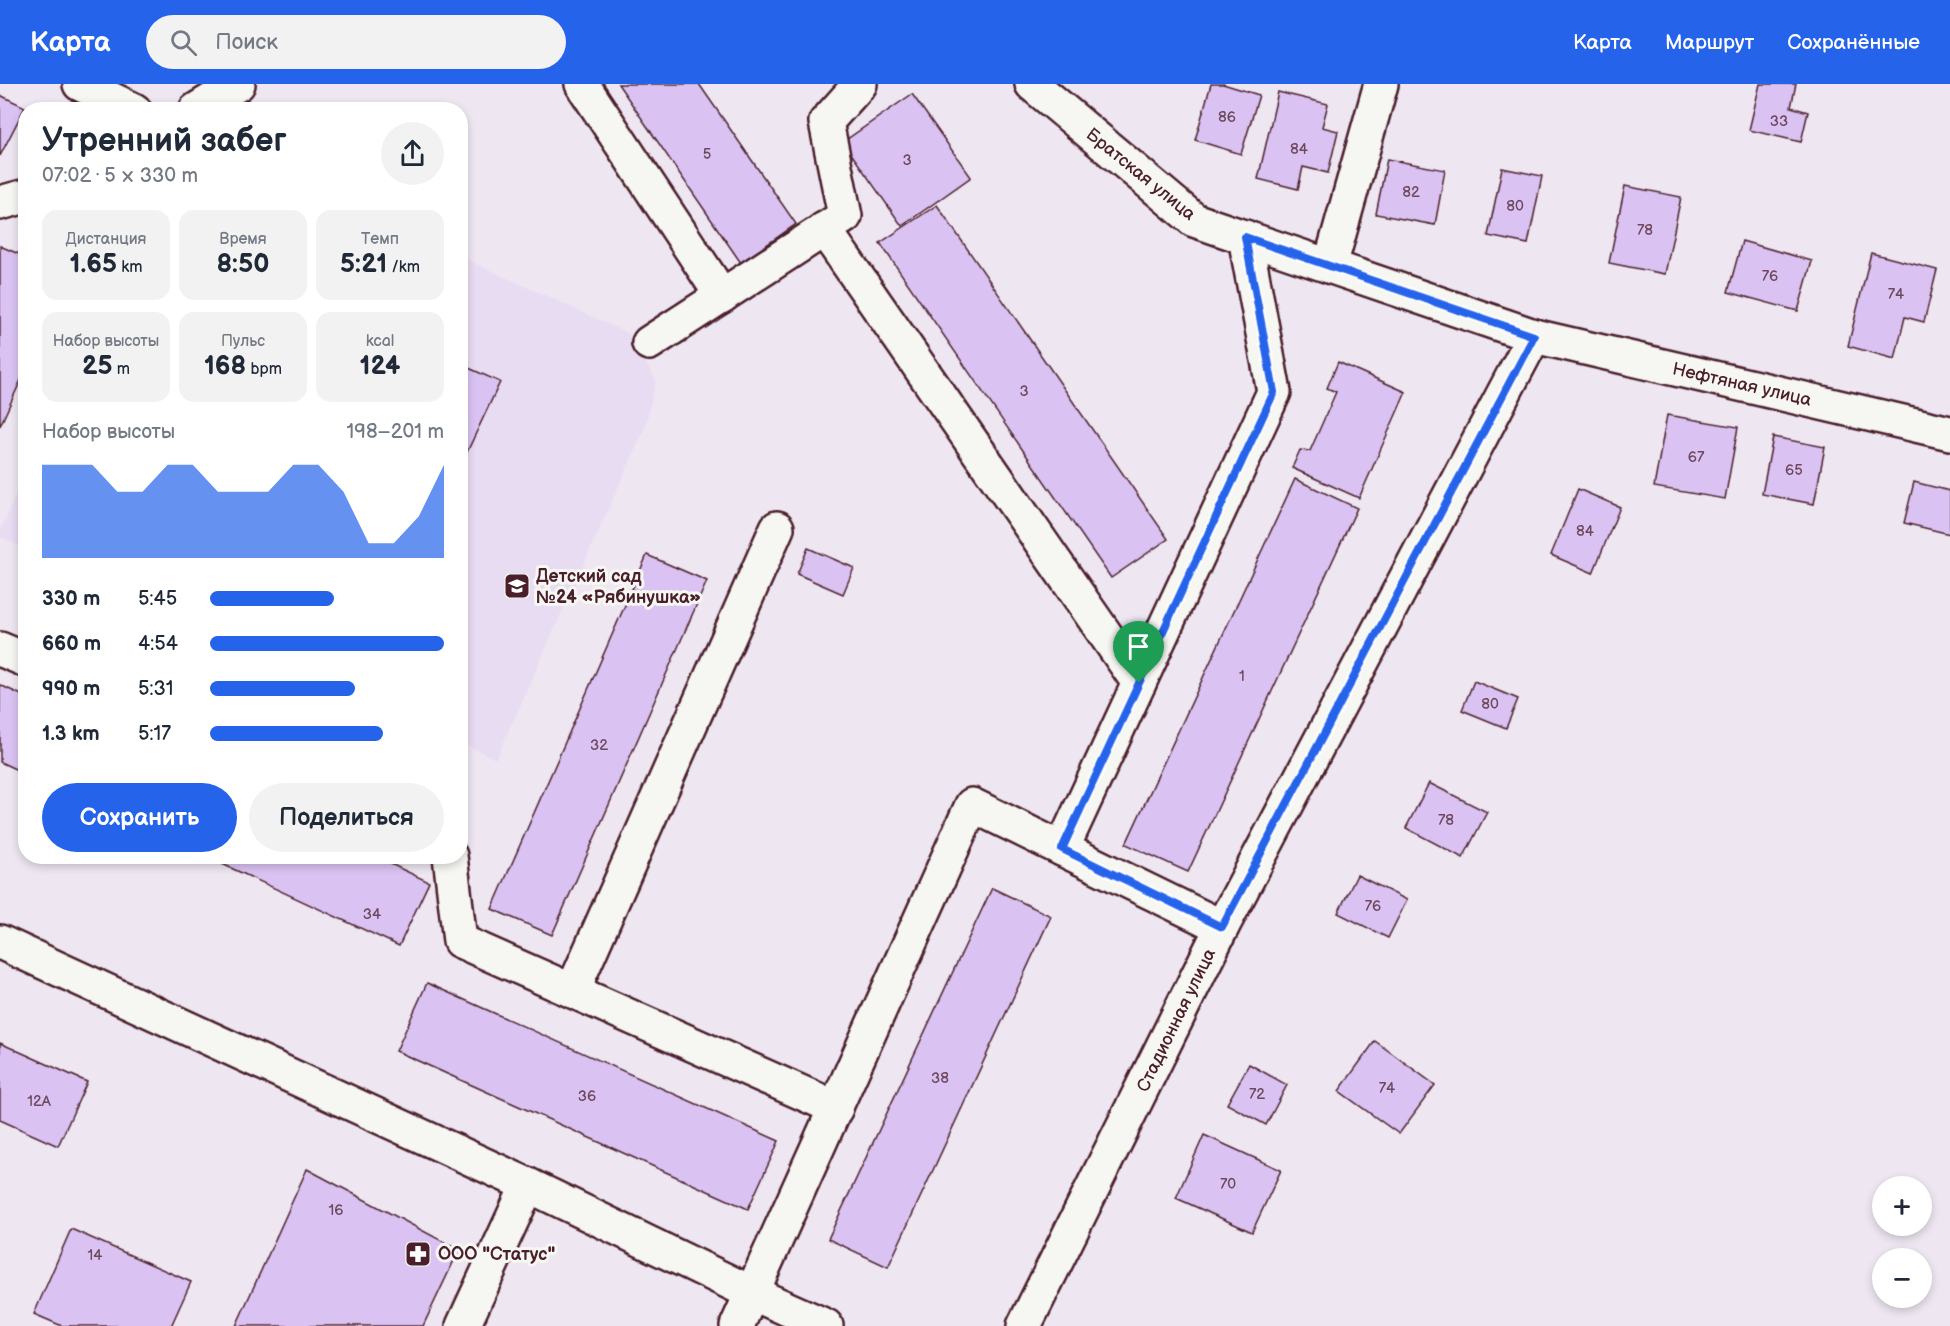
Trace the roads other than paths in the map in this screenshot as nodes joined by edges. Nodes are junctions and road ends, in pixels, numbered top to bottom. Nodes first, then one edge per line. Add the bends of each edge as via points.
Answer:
1 (80, 84) edge
2 (238, 84) edge
3 (582, 84) edge
4 (860, 84) edge
5 (1032, 84) edge
6 (1381, 84) edge
7 (117, 102) edge
8 (209, 102) edge
9 (18, 198) edge
10 (0, 203) edge
11 (824, 229) junction
12 (1245, 237) junction
13 (1330, 266) junction
14 (722, 296) junction
15 (1534, 336) junction
16 (649, 343) dead end
17 (1950, 433) edge
18 (777, 528) dead end
19 (0, 649) edge
20 (18, 657) edge
21 (1139, 683) junction
22 (1062, 849) junction
23 (451, 864) edge
24 (1222, 927) junction
25 (0, 942) edge
26 (573, 990) junction
27 (836, 1108) junction
28 (528, 1185) junction
29 (752, 1293) junction
30 (463, 1326) edge
31 (737, 1326) edge
32 (826, 1326) edge
33 (1024, 1326) edge

1 - 7 street
2 - 8 street
3 - 14 street
4 - 11 street via 826,122 846,216
5 - 12 street, Братская улица via 1194,220
6 - 13 street
9 - 10 street
11 - 14 street
11 - 21 street
12 - 13 street, Братская улица
12 - 21 street via 1274,392
13 - 15 street, Братская улица
14 - 16 street
15 - 17 street, Нефтяная улица
15 - 24 street, Стадионная улица
18 - 26 street
19 - 20 street
21 - 22 street
22 - 24 street
22 - 27 street via 972,805
23 - 26 street via 460,941
24 - 33 street, Стадионная улица
25 - 28 street
26 - 27 street
27 - 29 street
28 - 29 street
28 - 30 street
29 - 31 street
29 - 32 street

